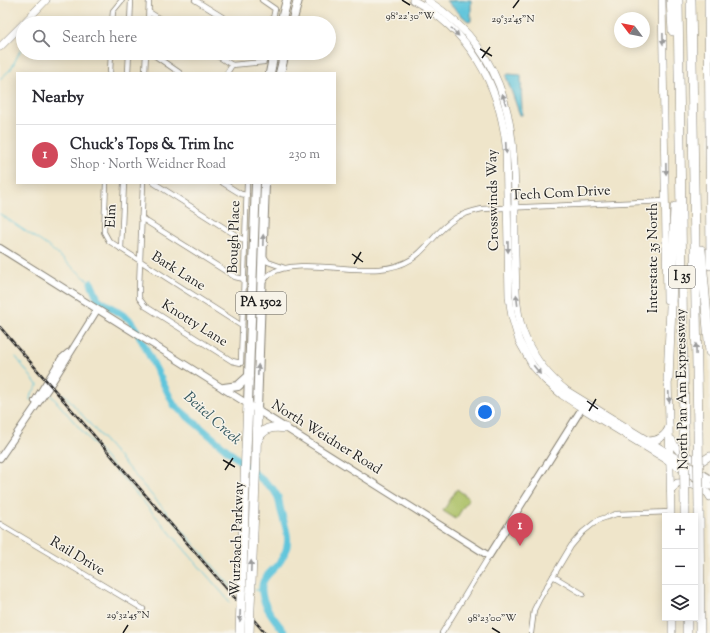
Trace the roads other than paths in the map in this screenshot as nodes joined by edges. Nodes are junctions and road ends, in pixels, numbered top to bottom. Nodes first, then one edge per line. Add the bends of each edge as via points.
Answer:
1 (46, 0) edge
2 (122, 0) edge
3 (131, 0) edge
4 (149, 0) edge
5 (196, 0) edge
6 (263, 0) edge
7 (287, 0) edge
8 (298, 0) edge
9 (413, 0) edge
10 (427, 0) edge
11 (662, 0) edge
12 (671, 0) edge
13 (678, 0) edge
14 (691, 0) edge
15 (697, 0) edge
16 (708, 0) edge
17 (149, 12) junction
18 (709, 13) edge
19 (31, 16) edge
20 (112, 16) edge
21 (130, 16) edge
22 (149, 16) edge
23 (155, 16) edge
24 (221, 16) edge
25 (273, 16) edge
26 (283, 16) edge
27 (294, 16) edge
28 (16, 32) edge
29 (0, 47) edge
30 (111, 60) edge
31 (129, 60) edge
32 (146, 60) edge
33 (161, 60) edge
34 (224, 60) edge
35 (264, 60) edge
36 (273, 60) edge
37 (283, 60) edge
38 (232, 65) junction
39 (110, 72) edge
40 (128, 72) edge
41 (145, 72) edge
42 (179, 72) edge
43 (228, 72) edge
44 (270, 72) edge
45 (280, 72) edge
46 (679, 105) junction
47 (680, 124) junction
48 (693, 124) junction
49 (710, 157) edge
50 (106, 184) edge
51 (124, 184) edge
52 (143, 184) edge
53 (156, 184) edge
54 (225, 184) edge
55 (247, 184) edge
56 (256, 184) edge
57 (265, 184) edge
58 (247, 195) junction
59 (666, 202) junction
60 (511, 207) junction
61 (141, 218) junction
62 (246, 241) junction
63 (0, 248) edge
64 (121, 249) junction
65 (263, 255) junction
66 (140, 261) junction
67 (710, 266) edge
68 (285, 268) junction
69 (244, 279) junction
70 (262, 286) junction
71 (97, 310) junction
72 (242, 326) junction
73 (710, 352) edge
74 (241, 363) joint
75 (249, 376) junction
76 (668, 380) junction
77 (224, 388) junction
78 (248, 403) junction
79 (583, 405) junction
80 (257, 409) junction
81 (670, 423) junction
82 (285, 428) junction
83 (670, 436) junction
84 (647, 441) junction
85 (256, 443) junction
86 (710, 456) edge
87 (0, 458) edge
88 (671, 459) junction
89 (710, 479) edge
90 (710, 486) edge
91 (671, 491) junction
92 (710, 497) edge
93 (671, 513) edge
94 (685, 513) edge
95 (662, 514) edge
96 (0, 524) edge
97 (489, 556) junction
98 (553, 576) junction
99 (583, 594) dead end
100 (143, 609) dead end
101 (672, 621) edge
102 (687, 621) edge
103 (240, 633) edge
104 (249, 633) edge
105 (442, 633) edge
106 (530, 633) edge
107 (672, 633) edge
108 (687, 633) edge
109 (700, 633) edge

1 - 19 main road
2 - 20 street via 113,9
3 - 21 street
4 - 17 street
5 - 24 street
6 - 25 street via 275,8
7 - 26 highway
8 - 27 highway
9 -> 60 main road, Crosswinds Way via 444,21 461,38 477,58 493,88 505,134
60 -> 10 main road, Crosswinds Way via 512,132 499,85 467,34
11 -> 59 main road, Interstate 35 North
12 - 46 highway via 674,94
13 - 46 highway, North Pan Am Expressway / I 35
14 - 48 highway, North Pan Am Expressway / I 35
15 - 48 highway
16 - 18 main road
17 - 22 street
17 - 23 street
18 - 49 main road
28 - 29 main road
30 - 39 street
31 - 40 street
32 - 41 street
33 - 42 street
34 - 38 street
35 - 38 street
36 - 44 highway
37 - 45 highway
38 - 43 street
46 - 47 highway, North Pan Am Expressway / I 35
47 - 76 highway via 674,150 675,216
47 - 94 highway, North Pan Am Expressway / I 35, bridge
48 - 73 highway
109 -> 48 highway, North Pan Am Expressway / I 35, bridge
49 - 67 main road
50 - 64 street, Bark Lane via 105,234 111,243
51 - 64 street, Elm
52 - 61 street
53 - 62 street
54 - 58 street
55 - 58 street, Bough Place
56 - 75 highway, Wurzbach Parkway / PA 1502
65 -> 57 highway, Wurzbach Parkway / PA 1502
58 - 62 street, Bough Place
59 - 60 street, Tech Com Drive
59 - 76 main road, Interstate 35 North
60 - 68 street, Tech Com Drive via 482,208 457,218 420,253 395,266 378,269
60 - 79 main road, Crosswinds Way via 516,297 522,339 550,376
61 - 66 street
61 - 69 street via 235,277
62 - 69 street, Bough Place
63 - 71 street, North Weidner Road
64 - 66 street, Bark Lane
65 - 68 street, Tech Com Drive via 268,262
65 - 70 highway, Wurzbach Parkway / PA 1502
66 - 72 street, Bark Lane
66 - 74 street, Knotty Lane via 139,298 145,306 232,361
68 - 70 street, Tech Com Drive via 270,274
69 - 72 street, Bough Place
80 -> 70 highway, Wurzbach Parkway / PA 1502
71 - 77 street, North Weidner Road
71 - 87 street via 49,387
72 - 74 street, Bough Place
75 - 77 highway via 238,386
75 - 78 highway, Wurzbach Parkway / PA 1502
76 -> 81 main road, Interstate 35 North
77 - 78 street, North Weidner Road
78 - 80 street, North Weidner Road
78 -> 103 highway, Wurzbach Parkway / PA 1502, bridge
79 - 84 main road
79 - 88 main road
79 - 97 street
80 - 82 street, North Weidner Road
80 - 85 highway, Wurzbach Parkway / PA 1502
81 - 83 main road, Interstate 35 North
81 - 84 main road via 662,437
82 - 85 highway via 267,428
82 - 97 street, North Weidner Road
83 - 86 main road via 677,451 682,454 702,461
83 - 88 main road, Interstate 35 North
84 - 88 main road
104 -> 85 highway, Wurzbach Parkway / PA 1502, bridge
88 - 89 main road
88 - 90 main road
88 - 91 main road, Interstate 35 North
91 - 92 main road via 676,484 682,483 706,492
91 - 93 main road, Interstate 35 North
95 - 98 street via 623,513 598,520 578,537
96 - 100 street, Rail Drive
97 - 105 street
98 - 99 street
98 - 106 street via 534,610
101 - 107 main road
102 - 108 highway

